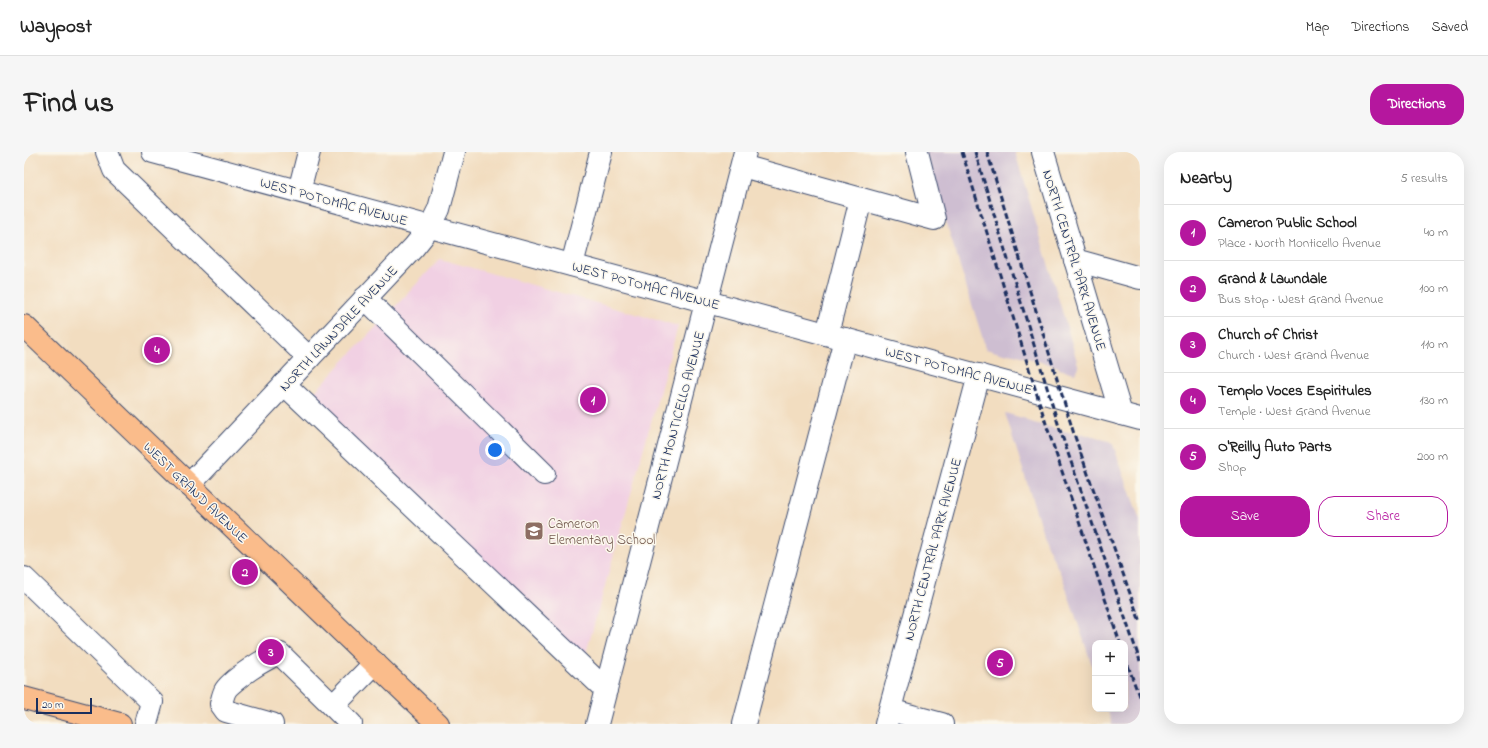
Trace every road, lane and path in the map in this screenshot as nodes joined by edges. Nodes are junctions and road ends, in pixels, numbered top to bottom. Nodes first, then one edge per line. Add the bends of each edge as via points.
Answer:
1 (107, 152) edge
2 (309, 152) edge
3 (454, 152) edge
4 (601, 152) edge
5 (917, 152) edge
6 (1043, 152) edge
7 (159, 153) edge
8 (743, 159) edge
9 (299, 191) junction
10 (861, 199) junction
11 (430, 227) junction
12 (1075, 260) junction
13 (572, 265) junction
14 (1140, 278) edge
15 (365, 298) junction
16 (706, 301) junction
17 (24, 326) edge
18 (836, 336) junction
19 (309, 358) junction
20 (979, 375) junction
21 (284, 384) junction
22 (1130, 416) edge
23 (544, 474) dead end
24 (190, 485) junction
25 (24, 578) edge
26 (375, 663) junction
27 (606, 690) junction
28 (24, 698) edge
29 (333, 706) junction
30 (888, 717) edge
31 (120, 724) edge
32 (146, 724) edge
33 (272, 724) edge
34 (351, 724) edge
35 (438, 724) edge
36 (597, 724) edge
37 (744, 724) edge
38 (942, 724) edge

1 - 19 street via 114,170
2 - 9 street
3 - 11 street, NORTH LAWNDALE AVENUE via 440,208
4 - 13 street
5 - 10 street via 934,219
6 - 12 street, NORTH CENTRAL PARK AVENUE
7 - 9 street, WEST POTOMAC AVENUE
8 - 10 street
8 - 16 street, NORTH MONTICELLO AVENUE
9 - 11 street, WEST POTOMAC AVENUE
10 - 18 street
11 - 13 street, WEST POTOMAC AVENUE
11 - 15 street, NORTH LAWNDALE AVENUE
12 - 14 street
12 - 22 street, NORTH CENTRAL PARK AVENUE
13 - 16 street, WEST POTOMAC AVENUE
15 - 19 street, NORTH LAWNDALE AVENUE
15 - 23 street
16 - 18 street, WEST POTOMAC AVENUE
16 - 27 street, NORTH MONTICELLO AVENUE
17 - 24 main road, WEST GRAND AVENUE
18 - 20 street, WEST POTOMAC AVENUE
18 - 37 street
19 - 21 street, NORTH LAWNDALE AVENUE
20 - 22 street, WEST POTOMAC AVENUE
20 - 30 street, NORTH CENTRAL PARK AVENUE
21 - 24 street, NORTH LAWNDALE AVENUE
21 - 27 street
24 - 26 main road, WEST GRAND AVENUE
25 - 32 street via 152,702
26 - 29 street
26 - 35 main road, WEST GRAND AVENUE
27 - 36 street, NORTH MONTICELLO AVENUE
28 - 31 main road
29 - 33 street via 276,654 233,682 225,690 221,704 226,712
29 - 34 street
30 - 38 street

